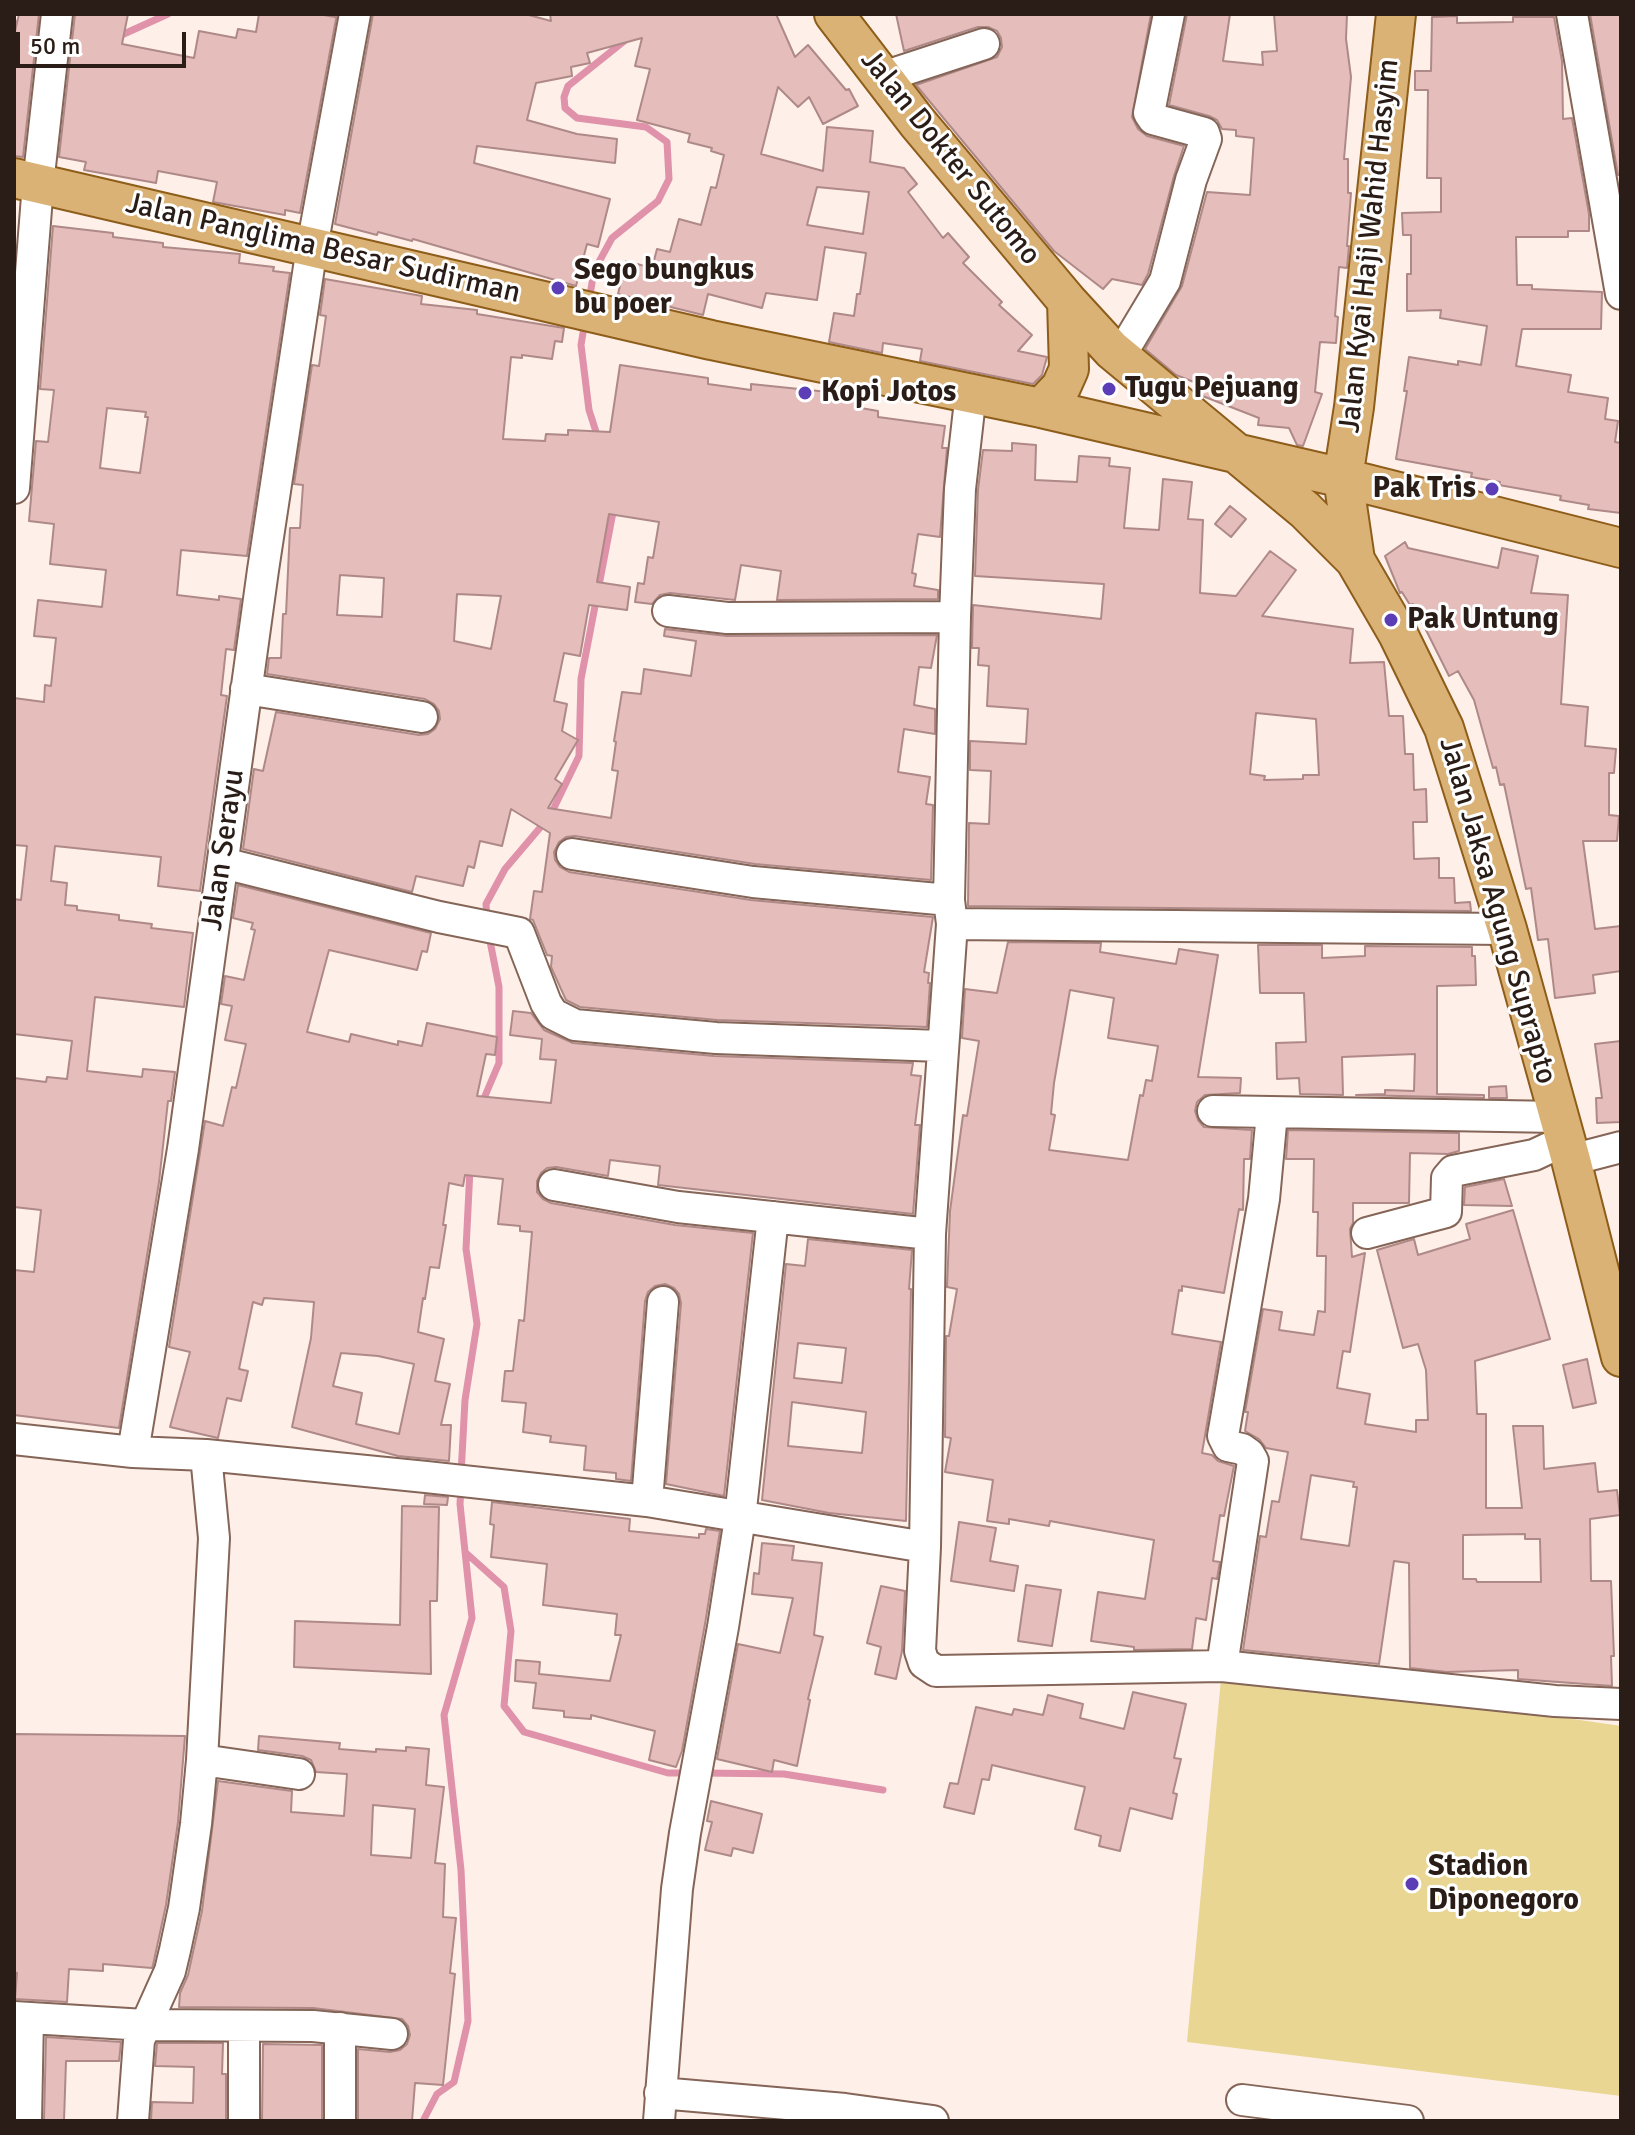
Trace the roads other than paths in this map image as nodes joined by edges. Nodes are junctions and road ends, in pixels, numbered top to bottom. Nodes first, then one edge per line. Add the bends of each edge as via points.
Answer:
1 (355, 14) edge
2 (1169, 14) edge
3 (1396, 14) edge
4 (1572, 14) edge
5 (840, 15) edge
6 (56, 26) edge
7 (984, 44) dead end
8 (883, 77) junction
9 (26, 181) edge
10 (312, 247) junction
11 (1621, 294) edge
12 (1067, 301) junction
13 (20, 317) edge
14 (1120, 356) junction
15 (971, 392) junction
16 (1041, 408) junction
17 (1241, 455) junction
18 (1343, 478) junction
19 (14, 488) edge
20 (1621, 548) edge
21 (1355, 560) junction
22 (668, 611) dead end
23 (955, 617) junction
24 (246, 689) junction
25 (422, 717) dead end
26 (572, 854) dead end
27 (223, 863) junction
28 (950, 912) junction
29 (1507, 929) junction
30 (941, 1046) junction
31 (1213, 1111) dead end
32 (1272, 1113) junction
33 (1565, 1139) junction
34 (1621, 1147) edge
35 (554, 1185) dead end
36 (773, 1217) junction
37 (1367, 1233) dead end
38 (930, 1234) junction
39 (663, 1302) dead end
40 (1621, 1357) edge
41 (14, 1439) edge
42 (133, 1452) junction
43 (206, 1455) junction
44 (647, 1501) junction
45 (740, 1518) junction
46 (925, 1547) junction
47 (1222, 1666) junction
48 (1621, 1704) edge
49 (202, 1760) junction
50 (299, 1774) dead end
51 (21, 2018) edge
52 (145, 2025) junction
53 (244, 2026) junction
54 (340, 2028) junction
55 (392, 2034) dead end
56 (1242, 2100) dead end
57 (659, 2107) edge
58 (845, 2115) edge
59 (26, 2121) edge
60 (133, 2121) edge
61 (244, 2121) edge
62 (340, 2121) edge
63 (933, 2121) edge
64 (1408, 2121) edge

1 - 10 street, Jalan Serayu
2 - 14 street via 1149,113 1153,119 1204,133 1206,139 1165,281
3 - 18 main road, Jalan Kyai Haji Wahid Hasyim
4 - 11 street
5 - 8 main road, Jalan Dokter Sutomo
6 - 9 street
7 - 8 street
8 - 12 main road, Jalan Dokter Sutomo
9 - 10 main road, Jalan Panglima Besar Sudirman
9 - 13 street
10 - 15 main road, Jalan Panglima Besar Sudirman via 711,340
10 - 24 street, Jalan Serayu
12 - 14 main road, Jalan Dokter Sutomo
12 - 16 main road via 1069,369
13 - 19 street
14 - 17 main road, Jalan Dokter Sutomo
15 - 16 main road, Jalan Panglima Besar Sudirman
15 - 23 street via 960,489
16 - 17 main road, Jalan Panglima Besar Sudirman
17 - 18 main road, Jalan Panglima Besar Sudirman
17 - 21 main road, Jalan Dokter Sutomo
18 - 20 main road, Jalan Panglima Besar Sudirman
18 - 21 main road, Jalan Jaksa Agung Suprapto
21 - 29 main road, Jalan Jaksa Agung Suprapto via 1444,728
22 - 23 street via 734,618
23 - 28 street
24 - 25 street
24 - 27 street, Jalan Serayu
26 - 28 street
27 - 30 street via 516,932 546,1003 553,1014 575,1025 716,1038
27 - 42 street, Jalan Serayu
28 - 29 street
28 - 30 street
29 - 33 main road, Jalan Jaksa Agung Suprapto
30 - 38 street
31 - 32 street
32 - 33 street
32 - 47 street via 1257,1241 1223,1436 1228,1446 1242,1449 1253,1461
33 - 34 street
33 - 37 street via 1534,1155 1453,1171 1447,1178 1446,1212
33 - 40 main road, Jalan Jaksa Agung Suprapto
35 - 36 street
36 - 38 street
36 - 45 street
38 - 46 street
39 - 44 street
41 - 42 street
42 - 43 street
43 - 44 street
43 - 49 street via 214,1538
44 - 45 street
45 - 46 street
45 - 57 street via 677,1889
46 - 47 street via 920,1651 924,1663 936,1671
47 - 48 street
49 - 50 street
49 - 52 street via 175,1950
51 - 52 street
51 - 59 street
52 - 53 street
52 - 60 street
53 - 54 street
53 - 61 street
54 - 55 street
54 - 62 street
56 - 64 street
57 - 58 street
58 - 63 street

